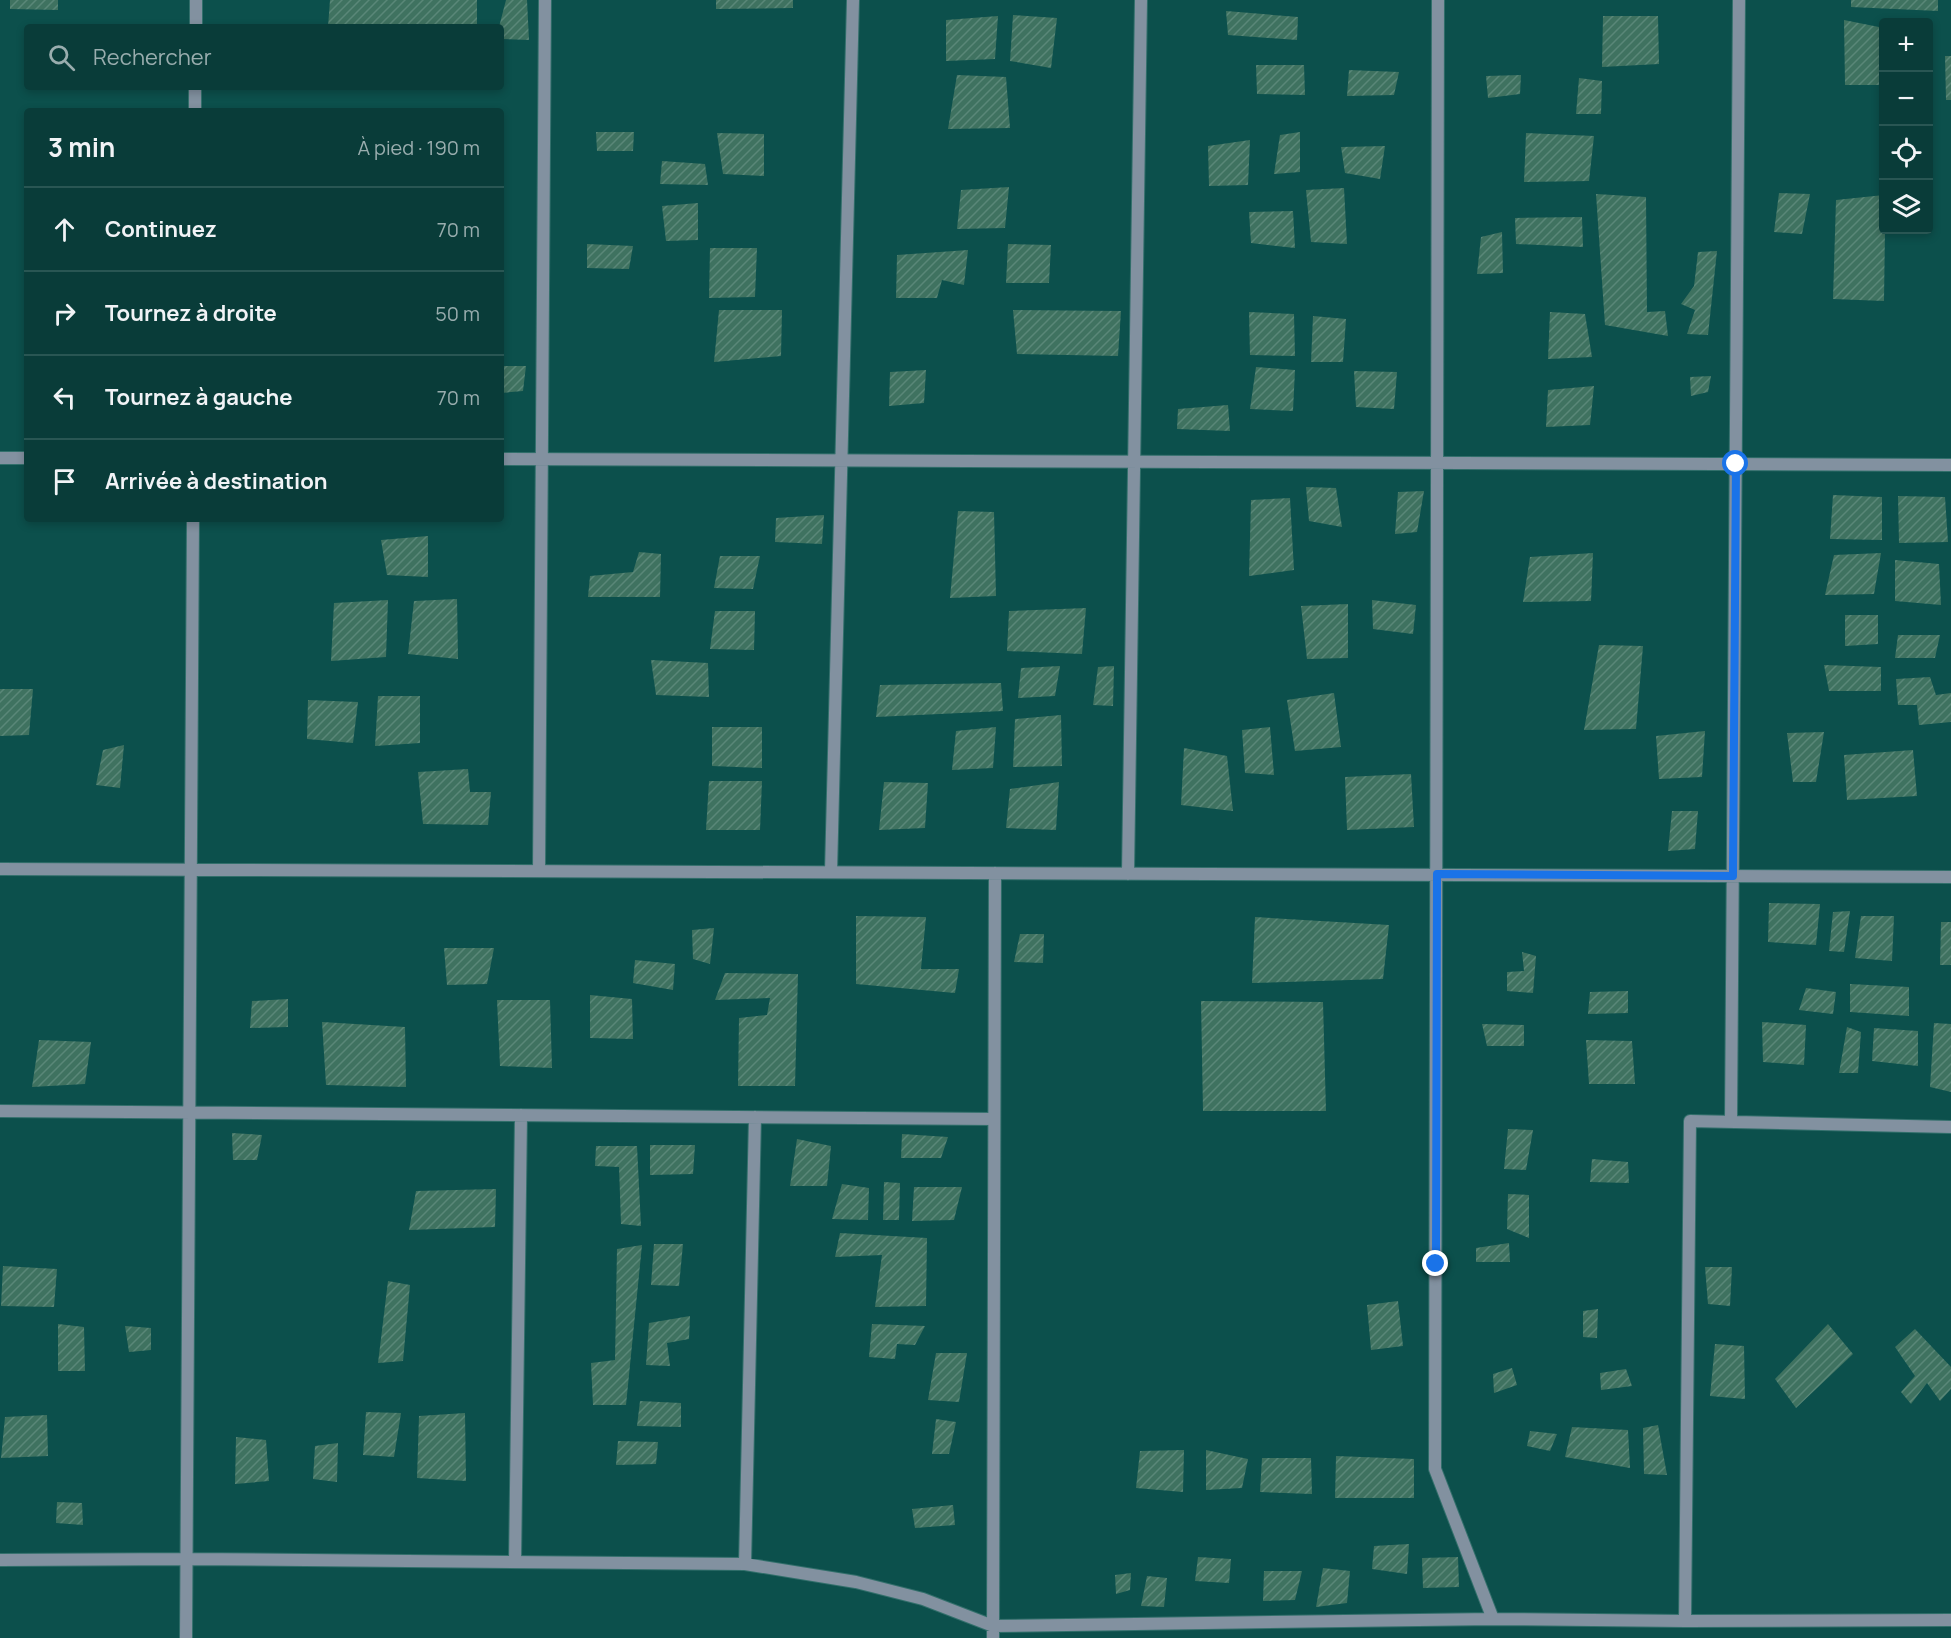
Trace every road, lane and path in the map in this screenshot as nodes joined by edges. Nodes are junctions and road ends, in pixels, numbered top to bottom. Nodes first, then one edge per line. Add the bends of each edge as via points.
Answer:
1 (196, 0) edge
2 (544, 0) edge
3 (853, 0) edge
4 (1141, 0) edge
5 (1438, 0) edge
6 (1739, 0) edge
7 (196, 24) edge
8 (195, 90) edge
9 (195, 108) edge
10 (0, 458) edge
11 (24, 458) edge
12 (504, 459) edge
13 (541, 459) junction
14 (841, 461) junction
15 (1134, 462) junction
16 (1437, 462) junction
17 (1736, 464) junction
18 (1951, 465) edge
19 (193, 522) edge
20 (0, 869) edge
21 (191, 870) junction
22 (538, 871) junction
23 (831, 872) junction
24 (995, 873) junction
25 (1128, 874) junction
26 (1437, 874) junction
27 (1733, 876) junction
28 (1951, 877) edge
29 (0, 1111) edge
30 (189, 1112) junction
31 (521, 1115) junction
32 (755, 1117) junction
33 (994, 1119) junction
34 (1731, 1122) junction
35 (1951, 1127) edge
36 (187, 1559) junction
37 (0, 1560) edge
38 (516, 1562) junction
39 (745, 1564) junction
40 (1493, 1619) junction
41 (1951, 1620) edge
42 (1685, 1621) junction
43 (993, 1632) edge
44 (186, 1638) edge

1 - 7 street
2 - 13 street
3 - 14 street
4 - 15 street
5 - 16 street
6 - 17 street
8 - 9 street
10 - 11 street
12 - 13 street
13 - 14 street
13 - 22 street
14 - 15 street
14 - 23 street
15 - 16 street
15 - 25 street
16 - 17 street
16 - 26 street
17 - 18 street
17 - 27 street
19 - 21 street
20 - 21 street
21 - 22 street
21 - 30 street
22 - 23 street
23 - 24 street
24 - 25 street
24 - 33 street
25 - 26 street
26 - 27 street
26 - 40 street via 1435,1468
27 - 28 street
27 - 34 street
29 - 30 street
30 - 31 street
30 - 36 street
31 - 32 street
31 - 38 street
32 - 33 street
32 - 39 street
33 - 43 street
34 - 35 street
34 - 42 street via 1690,1121
36 - 37 street
36 - 38 street
36 - 44 street
38 - 39 street
39 - 43 street via 867,1585 922,1599
40 - 42 street
40 - 43 street
41 - 42 street

